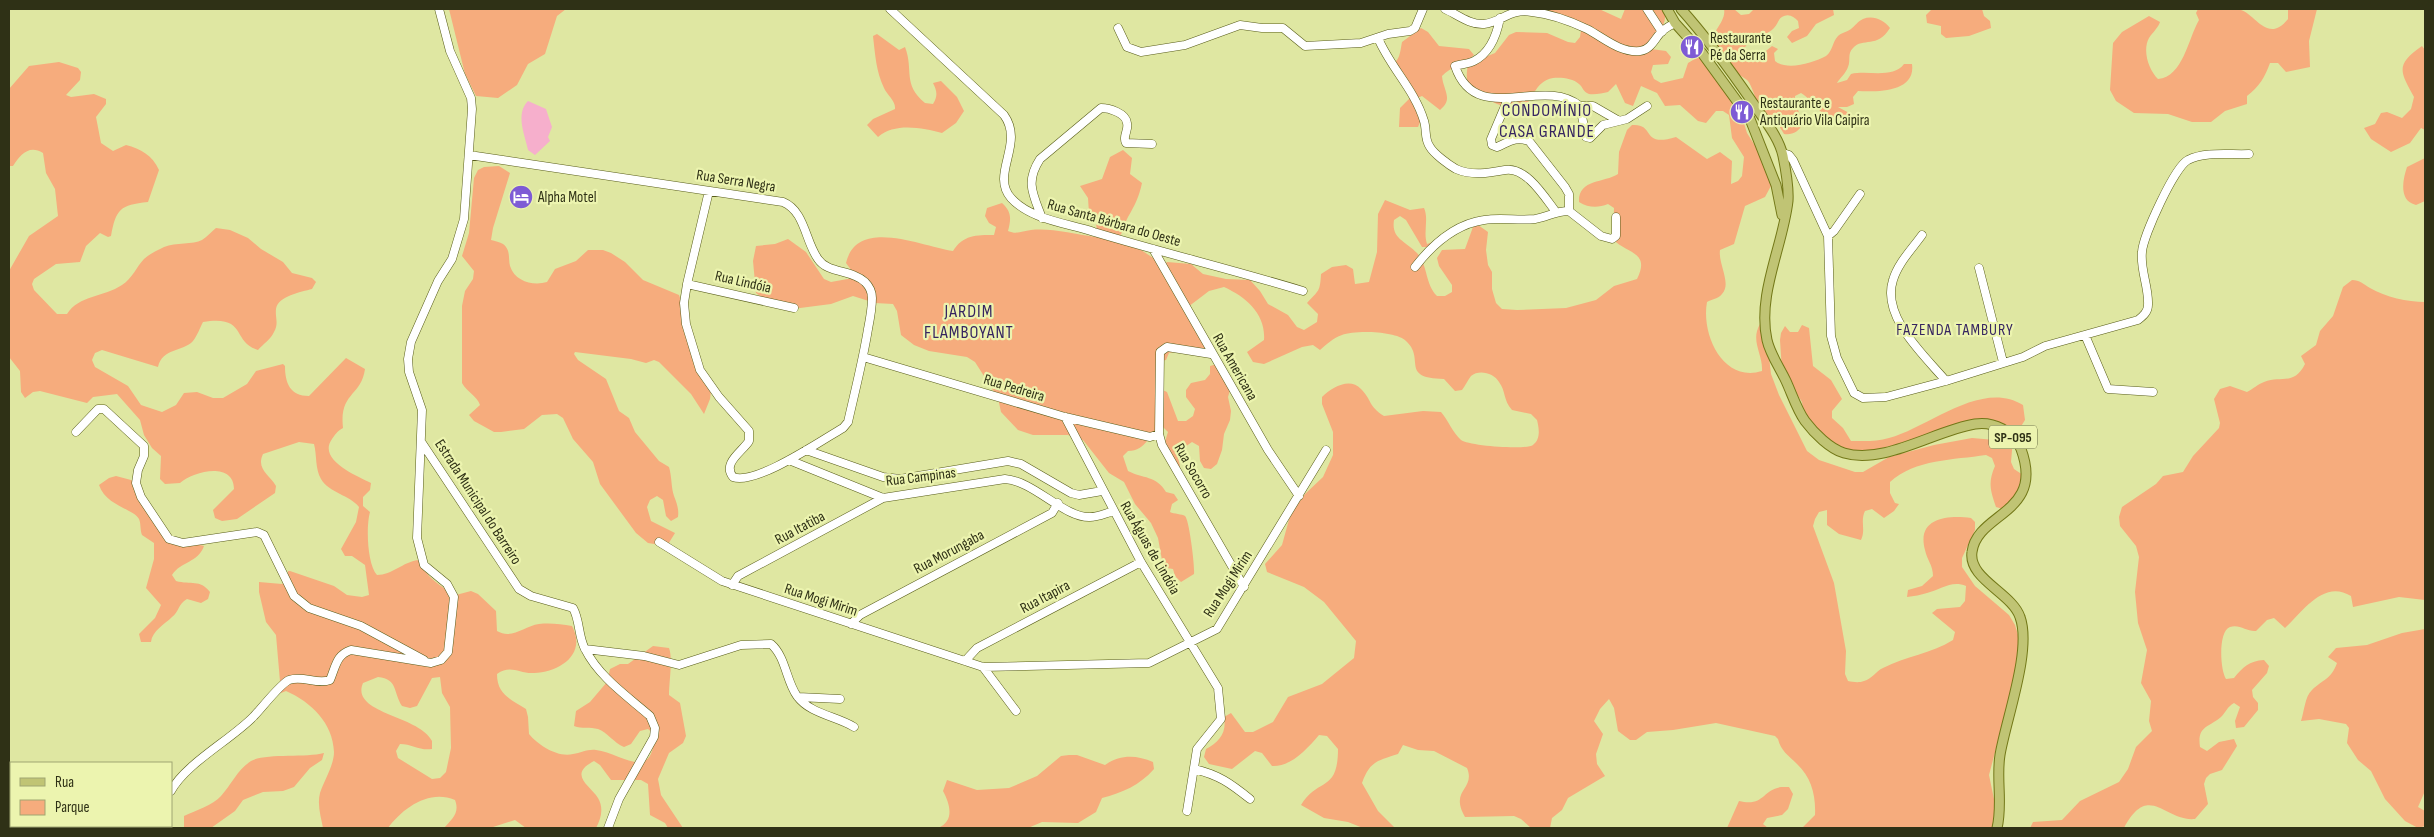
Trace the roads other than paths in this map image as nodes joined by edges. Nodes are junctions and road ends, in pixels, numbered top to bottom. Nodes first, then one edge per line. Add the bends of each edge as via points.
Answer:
1 (439, 9) edge
2 (890, 9) edge
3 (1423, 9) edge
4 (1446, 9) edge
5 (1647, 9) edge
6 (1667, 9) edge
7 (1684, 12) edge
8 (1500, 18) junction
9 (1676, 22) junction
10 (1118, 28) dead end
11 (1662, 32) junction
12 (1378, 38) junction
13 (1508, 99) junction
14 (1580, 106) junction
15 (1646, 106) dead end
16 (1620, 122) junction
17 (1152, 144) dead end
18 (1783, 153) junction
19 (2249, 154) dead end
20 (469, 155) junction
21 (1765, 155) junction
22 (709, 191) junction
23 (1860, 194) dead end
24 (1569, 211) junction
25 (1556, 212) junction
26 (1616, 217) dead end
27 (1042, 218) junction
28 (1782, 223) junction
29 (1922, 235) dead end
30 (1828, 236) junction
31 (1153, 249) junction
32 (1415, 267) dead end
33 (1979, 268) dead end
34 (687, 284) junction
35 (1303, 291) dead end
36 (794, 308) dead end
37 (2085, 335) junction
38 (1211, 354) junction
39 (864, 357) junction
40 (2003, 362) junction
41 (1946, 381) junction
42 (2153, 392) dead end
43 (1065, 417) junction
44 (76, 432) dead end
45 (1159, 434) junction
46 (422, 443) junction
47 (806, 450) junction
48 (1326, 450) dead end
49 (789, 460) junction
50 (1102, 491) junction
51 (1299, 496) junction
52 (883, 498) junction
53 (1058, 503) junction
54 (1114, 511) junction
55 (659, 542) dead end
56 (1141, 562) junction
57 (732, 585) junction
58 (1244, 587) junction
59 (851, 624) junction
60 (1190, 643) junction
61 (585, 649) junction
62 (965, 661) junction
63 (431, 664) junction
64 (983, 667) junction
65 (798, 697) junction
66 (840, 699) dead end
67 (1016, 711) dead end
68 (854, 727) dead end
69 (1194, 769) junction
70 (172, 790) edge
71 (1250, 799) dead end
72 (1187, 812) dead end
73 (608, 828) edge
74 (1997, 828) edge

1 - 20 street, Estrada Municipal do Barreiro via 450,51 472,98
2 - 27 street, Rua Santa Bárbara do Oeste via 1004,114 1011,124 1012,134 1005,164 1006,189 1011,198
3 - 12 street via 1415,28
4 - 8 street via 1475,23 1485,24
5 - 11 street
6 - 9 main road, SP-095
7 - 9 main road via 1677,11
7 - 9 main road via 1686,22
7 - 18 main road, SP-095 via 1771,128
8 - 11 street via 1514,12 1531,11 1587,29 1629,50 1641,51
8 - 13 street via 1487,51 1476,61 1455,66 1460,80 1473,92
9 - 11 street
9 - 21 main road, SP-095 via 1750,119
10 - 12 street via 1127,46 1141,52 1194,43 1240,25 1283,28 1302,44 1314,47
12 - 25 street via 1387,58 1406,83 1424,121 1430,147 1455,168 1464,171 1515,171 1537,188
13 - 14 street via 1552,95 1567,97
13 - 24 street via 1491,139 1492,145 1497,147 1515,139 1528,141 1565,187 1569,194
14 - 16 street via 1593,106
14 - 16 street via 1586,137 1594,136 1603,125
15 - 16 street
17 - 27 street via 1126,143 1127,120 1111,108 1101,108 1040,159 1034,168 1031,190
18 - 21 main road
18 - 28 main road, SP-095 via 1788,202
18 - 30 street via 1793,160
19 - 37 street via 2202,156 2187,160 2178,170 2147,230 2141,266 2148,308 2145,315 2138,320
20 - 22 street, Rua Serra Negra
20 - 46 street, Estrada Municipal do Barreiro via 464,219 452,259 438,281 411,342 408,360 422,410
21 - 28 main road, SP-095 via 1776,185
22 - 34 street
22 - 39 street, Rua Serra Negra via 789,205 798,216 821,264 867,283 872,297
23 - 30 street
24 - 25 street
24 - 26 street via 1607,238 1616,236
25 - 32 street via 1536,219 1485,219 1475,222 1439,241
27 - 31 street, Rua Santa Bárbara do Oeste
28 - 74 main road, SP-095 via 1767,298 1767,342 1804,420 1818,436 1843,453 1864,455 1985,424 2009,433 2019,444 2025,462 2022,492 2012,506 1979,535 1971,552 1975,568 2014,605 2020,617 2024,641 2000,758
29 - 41 street via 1898,267 1890,290 1891,304 1896,319
30 - 41 street via 1831,336 1837,358 1854,393 1863,398 1886,397
31 - 35 street, Rua Santa Bárbara do Oeste
31 - 38 street, Rua Americana
33 - 40 street
34 - 36 street, Rua Lindóia
34 - 49 street via 684,302 686,324 700,370 750,436 746,446 731,462 730,473 739,479 750,478
37 - 40 street
37 - 42 street via 2108,389
38 - 45 street, Rua Socorro via 1168,347 1160,352
38 - 51 street, Rua Americana
39 - 43 street, Rua Pedreira
39 - 47 street, Rua Serra Negra via 848,422
40 - 41 street
43 - 45 street, Rua Pedreira via 1150,437
43 - 50 street, Rua Águas de Lindóia
44 - 63 street via 98,409 104,409 144,446 136,483 140,497 169,539 183,543 257,532 264,535 294,596 301,602 309,608 361,626
45 - 58 street, Rua Socorro via 1162,445
46 - 61 street, Estrada Municipal do Barreiro via 519,588 531,596 573,608
46 - 63 street via 417,538 424,564 447,584 454,596 448,652
47 - 49 street, Rua Serra Negra
47 - 50 street, Rua Campinas via 883,477 900,479 1008,461 1021,464 1071,493
48 - 51 street, Rua Mogi Mirim
49 - 52 street, Rua Campinas
50 - 54 street, Rua Águas de Lindóia
51 - 58 street, Rua Mogi Mirim
52 - 53 street, Rua Campinas via 1004,479 1017,480
52 - 57 street, Rua Itatiba via 738,576
53 - 54 street, Rua Campinas via 1078,515 1090,517
53 - 59 street, Rua Morungaba via 1052,513 866,612
54 - 56 street, Rua Águas de Lindóia
55 - 57 street, Rua Mogi Mirim
56 - 60 street, Rua Águas de Lindóia
56 - 62 street, Rua Itapira via 977,648
57 - 59 street, Rua Mogi Mirim
58 - 60 street, Rua Mogi Mirim via 1217,629
59 - 62 street, Rua Mogi Mirim
60 - 64 street, Rua Mogi Mirim via 1149,663
60 - 69 street, Rua Águas de Lindóia via 1218,688 1221,719 1197,749
61 - 65 street via 679,664 741,645 772,644
61 - 73 street, Estrada Municipal do Barreiro via 613,684 650,716 654,728 651,743 618,799
62 - 64 street, Rua Mogi Mirim
63 - 70 street via 351,650 342,653 330,680 301,678 288,681 246,725 184,774
64 - 67 street
65 - 66 street
65 - 68 street via 810,708
69 - 71 street via 1229,781
69 - 72 street

